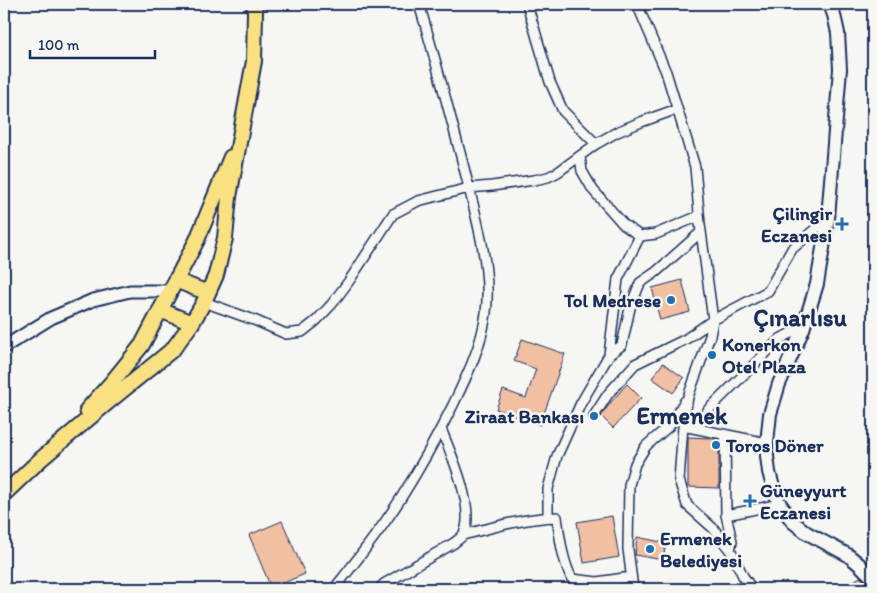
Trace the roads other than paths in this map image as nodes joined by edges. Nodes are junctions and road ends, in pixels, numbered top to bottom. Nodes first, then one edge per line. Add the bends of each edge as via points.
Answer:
1 (254, 4) edge
2 (419, 4) edge
3 (527, 4) edge
4 (637, 4) edge
5 (830, 4) edge
6 (677, 109) junction
7 (241, 134) junction
8 (596, 144) junction
9 (580, 157) junction
10 (469, 188) junction
11 (699, 216) junction
12 (828, 218) junction
13 (701, 232) junction
14 (640, 236) junction
15 (173, 286) junction
16 (206, 298) junction
17 (160, 310) junction
18 (713, 320) junction
19 (192, 323) junction
20 (803, 329) junction
21 (4, 347) edge
22 (609, 355) junction
23 (688, 397) junction
24 (594, 416) dead end
25 (683, 426) junction
26 (441, 429) junction
27 (698, 429) junction
28 (725, 434) junction
29 (767, 443) junction
30 (41, 460) junction
31 (4, 494) edge
32 (780, 504) junction
33 (726, 515) junction
34 (548, 517) junction
35 (463, 535) junction
36 (730, 550) junction
37 (631, 577) junction
38 (873, 578) edge
39 (382, 587) edge
40 (334, 589) edge
41 (370, 589) edge
42 (633, 589) edge
43 (752, 589) edge

1 - 7 main road via 254,61
2 - 10 street
3 - 8 street via 550,82 563,111
4 - 6 street via 666,72
5 - 12 main road via 838,33 840,69
6 - 8 street via 633,125
6 - 11 street via 695,167
7 - 15 main road via 197,240
7 - 16 main road via 225,238 216,275
8 - 9 street
9 - 10 street via 548,177
9 - 14 street via 582,171 593,190 624,225
10 - 16 street via 418,201 393,214 332,304 302,332 286,334
10 - 26 street via 484,252 488,288 486,313 481,338 463,385
11 - 13 street
11 - 14 street via 656,234
12 - 18 street via 792,249 768,292
12 - 20 main road via 817,284
13 - 18 street
13 - 22 street via 640,283 630,308 622,345
14 - 22 street via 618,278
15 - 16 main road
15 - 17 main road
15 - 21 street via 130,290 93,300 51,318
16 - 19 main road
17 - 19 main road
17 - 30 main road via 142,344 112,382
18 - 23 street
18 - 24 street via 686,339 635,364 608,394
19 - 30 main road via 173,349
20 - 27 street via 780,339 708,410
20 - 29 main road via 779,384 770,414
22 - 34 street via 581,402 557,456 548,489
23 - 25 street
23 - 37 street via 669,426 646,446 635,464 629,485
25 - 27 street
25 - 36 street via 679,480 687,505 714,529
26 - 35 street via 463,492 468,519
26 - 40 street via 401,498
27 - 28 street
28 - 29 street
28 - 33 street
29 - 32 main road via 769,472
30 - 31 main road
32 - 33 street
32 - 38 main road via 793,522 848,556
33 - 36 street via 732,541
34 - 35 street
34 - 37 street via 557,516 565,561 572,579 597,582
35 - 39 street
36 - 43 street
37 - 42 street
39 - 41 street

